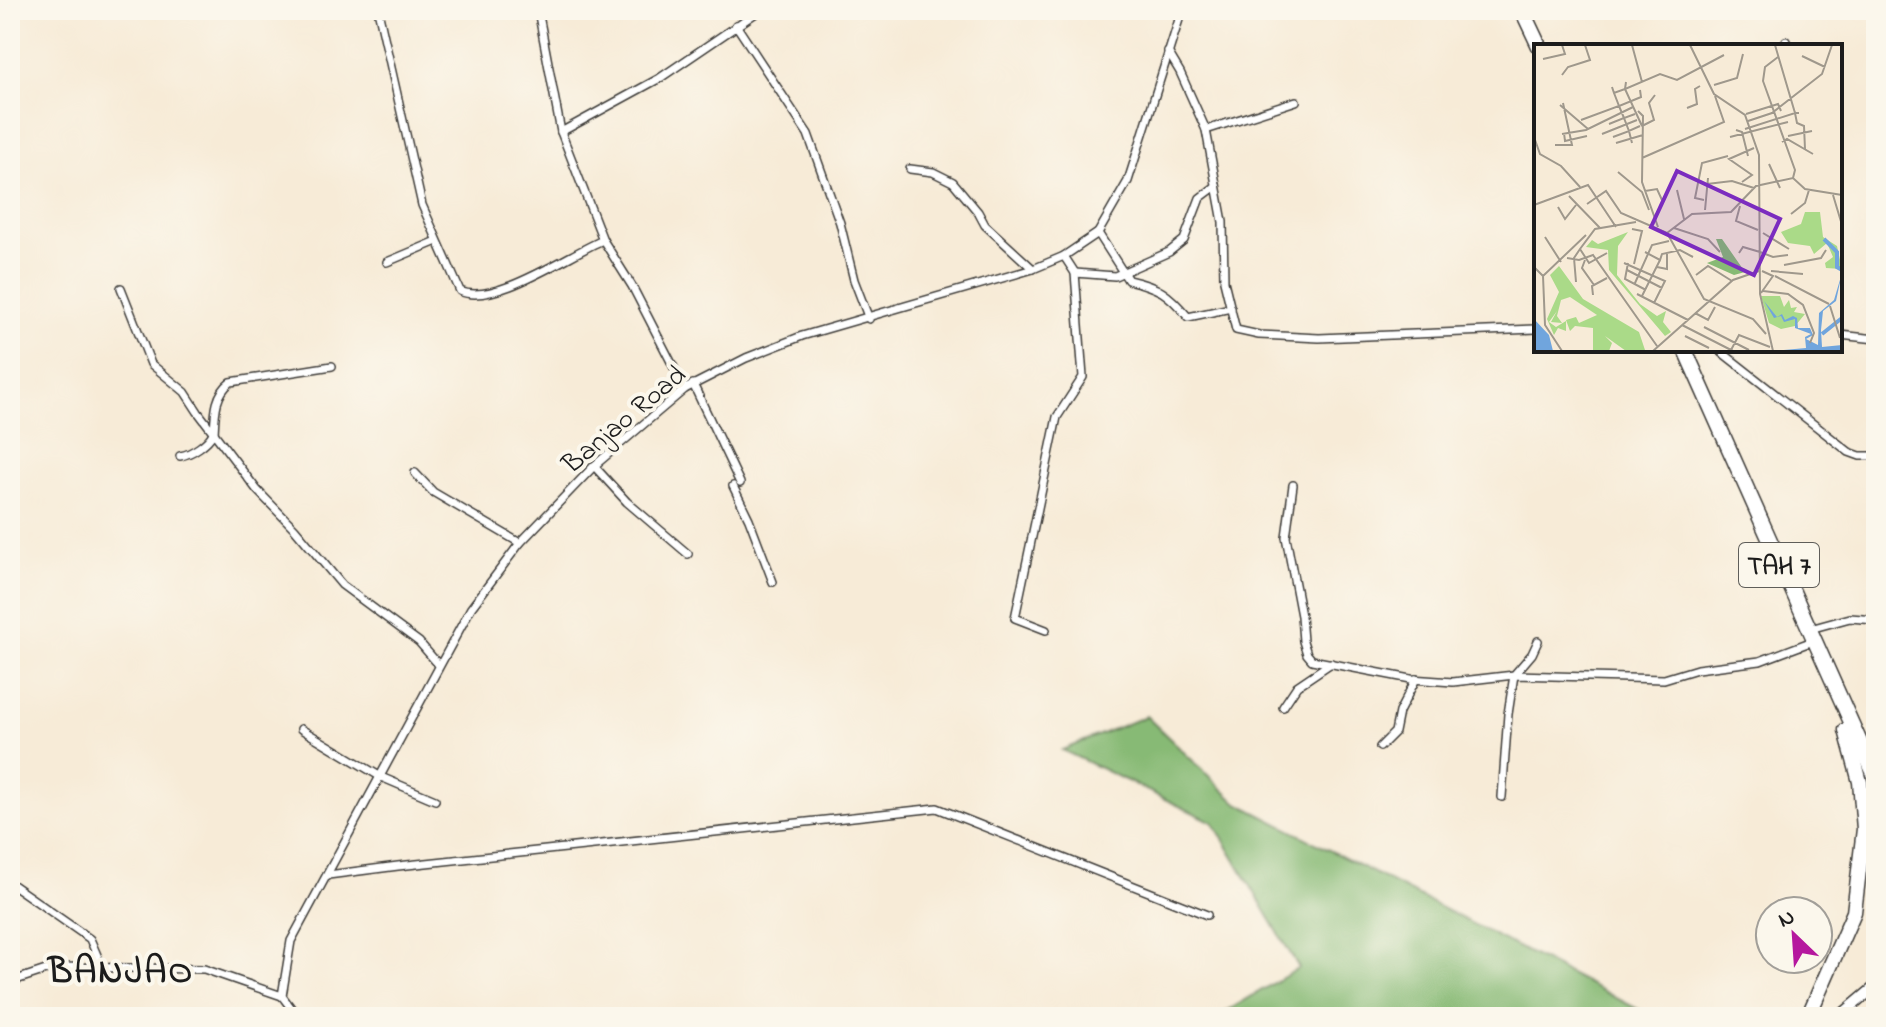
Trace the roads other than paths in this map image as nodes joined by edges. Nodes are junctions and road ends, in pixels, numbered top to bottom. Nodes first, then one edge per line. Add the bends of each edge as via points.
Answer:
1 (378, 10) edge
2 (538, 10) edge
3 (760, 10) edge
4 (1182, 10) edge
5 (1522, 10) edge
6 (736, 25) junction
7 (1538, 44) edge
8 (1168, 52) junction
9 (1296, 101) dead end
10 (1206, 130) junction
11 (561, 132) junction
12 (910, 169) dead end
13 (1216, 186) junction
14 (1098, 233) junction
15 (603, 240) junction
16 (437, 241) junction
17 (1064, 256) junction
18 (387, 262) dead end
19 (1033, 269) junction
20 (1123, 271) junction
21 (1075, 273) junction
22 (121, 288) dead end
23 (1231, 308) junction
24 (869, 319) junction
25 (1534, 329) edge
26 (1842, 335) edge
27 (1876, 339) edge
28 (1686, 352) edge
29 (1722, 352) edge
30 (332, 366) dead end
31 (689, 387) junction
32 (214, 434) junction
33 (180, 456) dead end
34 (1876, 456) edge
35 (594, 466) junction
36 (415, 473) dead end
37 (1293, 485) dead end
38 (520, 543) junction
39 (688, 554) dead end
40 (773, 582) dead end
41 (1876, 620) edge
42 (1046, 630) dead end
43 (1538, 641) dead end
44 (1814, 642) junction
45 (1331, 663) junction
46 (438, 664) junction
47 (1514, 675) junction
48 (1416, 679) junction
49 (1283, 707) dead end
50 (301, 729) dead end
51 (1380, 747) dead end
52 (381, 777) junction
53 (1876, 778) edge
54 (1502, 797) dead end
55 (435, 800) dead end
56 (328, 875) junction
57 (10, 883) edge
58 (1207, 915) dead end
59 (102, 967) junction
60 (10, 982) edge
61 (1876, 986) edge
62 (282, 996) junction
63 (298, 1017) edge
64 (1808, 1017) edge
65 (1839, 1017) edge

1 - 16 street via 422,205
2 - 11 street
3 - 6 street
4 - 8 street, Banjao Road
5 - 7 highway
6 - 11 street via 660,78
6 - 24 street via 808,134
8 - 10 street
8 - 14 street, Banjao Road via 1128,181
9 - 10 street
10 - 13 street
11 - 15 street
12 - 19 street via 953,182 985,225
13 - 20 street via 1200,198 1184,240
13 - 23 street
14 - 17 street, Banjao Road
14 - 20 street
15 - 16 street via 527,279 480,296 460,291
15 - 31 street
16 - 18 street
17 - 19 street, Banjao Road
17 - 21 street
19 - 24 street, Banjao Road
20 - 21 street via 1115,276
20 - 23 street via 1128,280 1157,287 1188,317
21 - 42 street via 1083,377 1057,417 1015,618
22 - 32 street via 151,364 185,392
23 - 25 street via 1236,330 1259,335 1319,338
24 - 31 street, Banjao Road via 788,342
26 - 27 street
28 - 44 highway, TAH 7
29 - 34 street via 1849,452
30 - 32 street via 231,382 218,398
31 - 35 street, Banjao Road
31 - 40 street via 736,485
32 - 33 street
32 - 46 street via 342,585 419,642
35 - 38 street, Banjao Road
35 - 39 street
36 - 38 street via 433,492
37 - 45 street via 1286,537 1303,641 1308,657
38 - 46 street, Banjao Road via 471,608
41 - 44 street via 1850,618
43 - 47 street
44 - 47 street via 1760,661 1664,679
44 - 53 highway, TAH 7
44 - 64 highway via 1855,758 1864,829 1854,912
45 - 48 street
45 - 49 street via 1297,686
46 - 52 street, Banjao Road
47 - 48 street via 1453,682
47 - 54 street
48 - 51 street via 1395,732
50 - 52 street
52 - 55 street
52 - 56 street, Banjao Road
56 - 58 street via 937,808
56 - 62 street, Banjao Road via 291,941
57 - 59 street via 90,939
59 - 60 street via 55,967
59 - 62 street via 204,969
61 - 65 street
62 - 63 street

